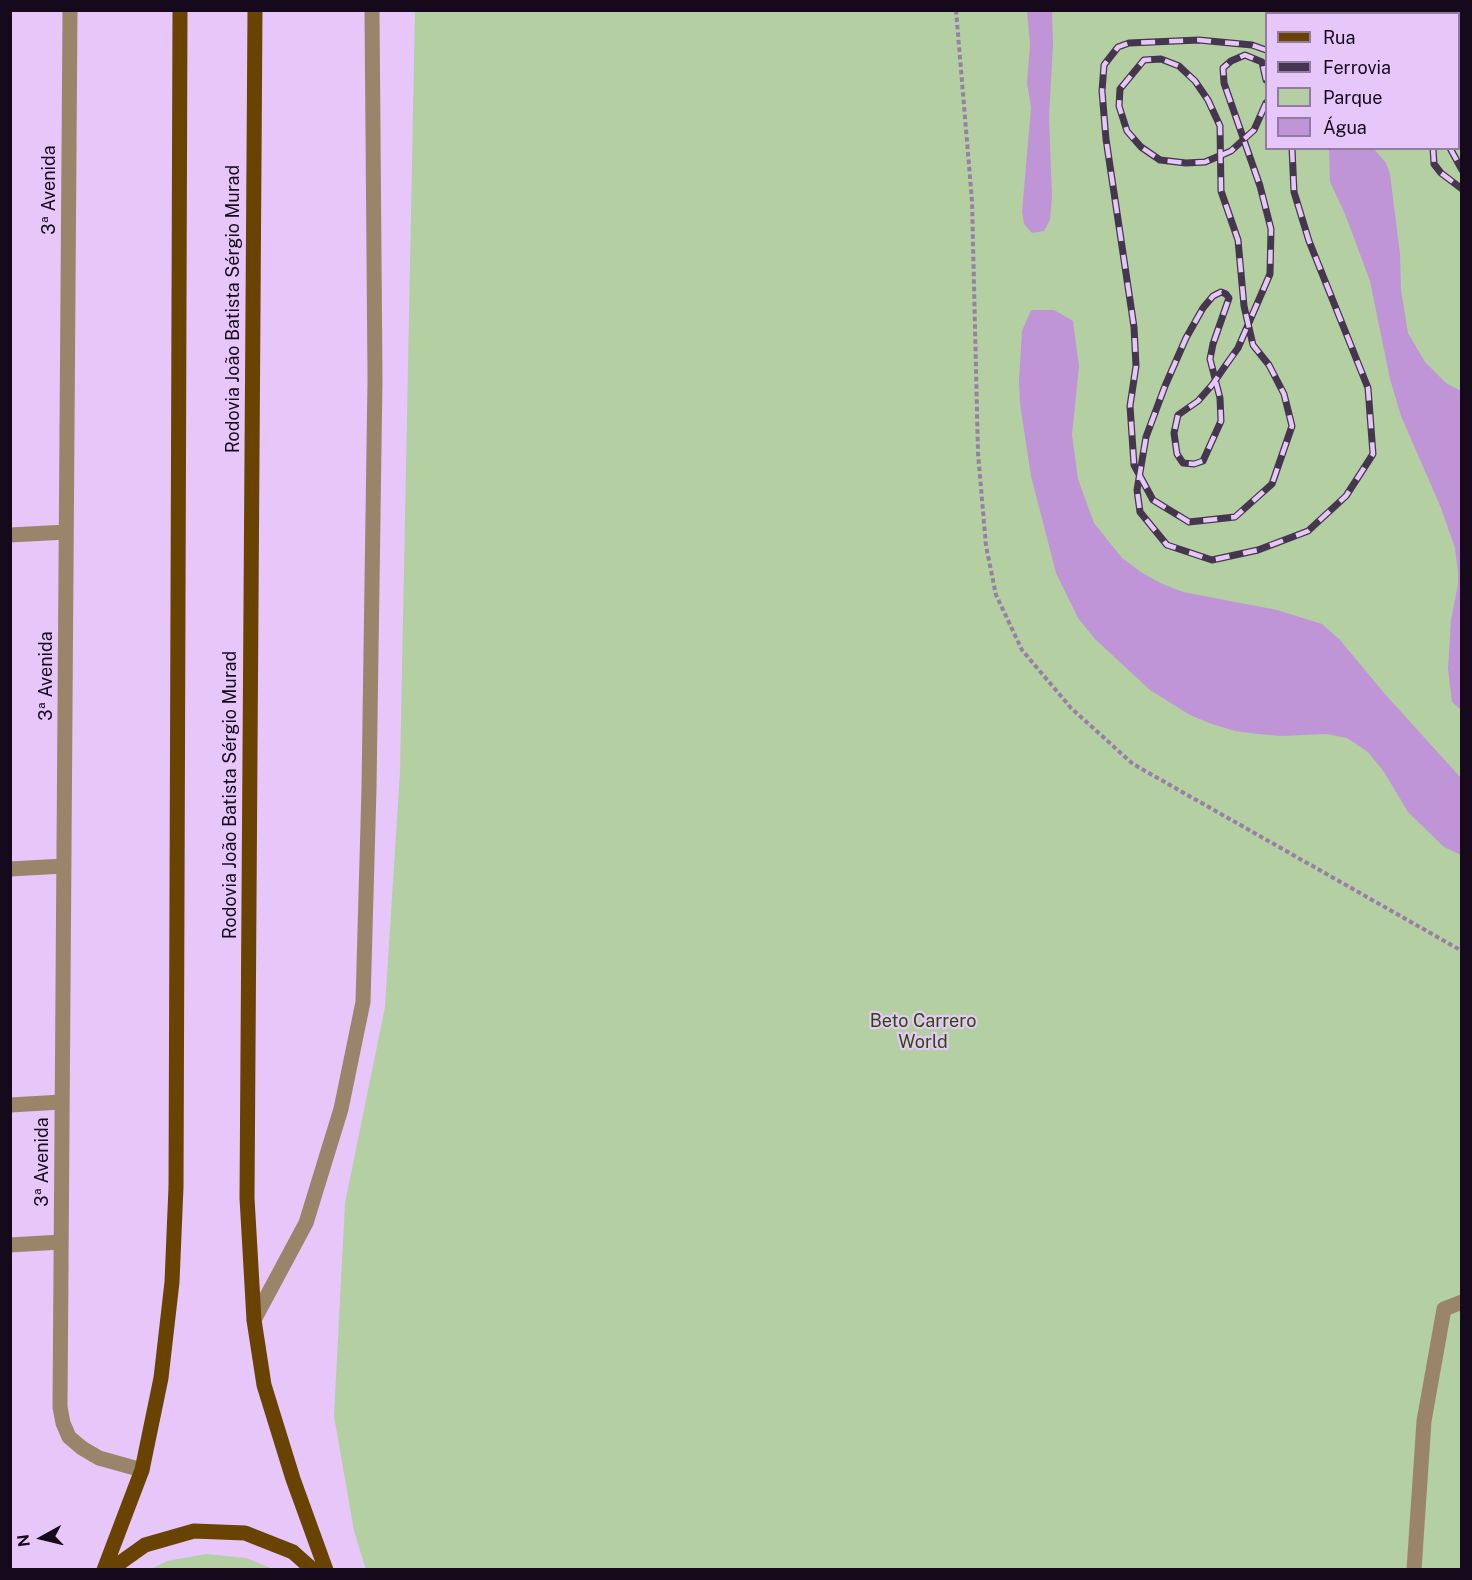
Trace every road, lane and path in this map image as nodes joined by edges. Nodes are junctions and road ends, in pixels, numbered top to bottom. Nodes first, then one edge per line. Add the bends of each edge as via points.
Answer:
1 (70, 10) edge
2 (180, 10) edge
3 (255, 10) edge
4 (372, 10) edge
5 (956, 10) edge
6 (66, 532) junction
7 (10, 535) edge
8 (64, 866) junction
9 (10, 869) edge
10 (1461, 951) edge
11 (62, 1102) junction
12 (10, 1105) edge
13 (62, 1242) junction
14 (10, 1245) edge
15 (1461, 1302) edge
16 (254, 1320) junction
17 (141, 1470) junction
18 (104, 1569) edge
19 (110, 1569) edge
20 (313, 1569) edge
21 (326, 1569) edge
22 (1414, 1569) edge

1 - 6 street, 3ª Avenida
2 - 17 main road via 176,1187 172,1282 161,1378
3 - 16 main road, Rodovia João Batista Sérgio Murad via 247,1198
4 - 16 street via 375,379 363,1002 341,1109 306,1223
5 - 10 path via 972,201 978,453 986,546 996,595 1022,650 1071,708 1133,764
6 - 7 street
6 - 8 street, 3ª Avenida
8 - 9 street
8 - 11 street, 3ª Avenida
11 - 12 street
11 - 13 street, 3ª Avenida
13 - 14 street
13 - 17 street, 3ª Avenida via 63,1423 69,1437 82,1448 99,1458
15 - 22 street via 1444,1309 1424,1421
16 - 21 main road, Rodovia João Batista Sérgio Murad via 264,1385
17 - 18 main road
19 - 20 main road via 145,1545 194,1531 245,1533 292,1552

